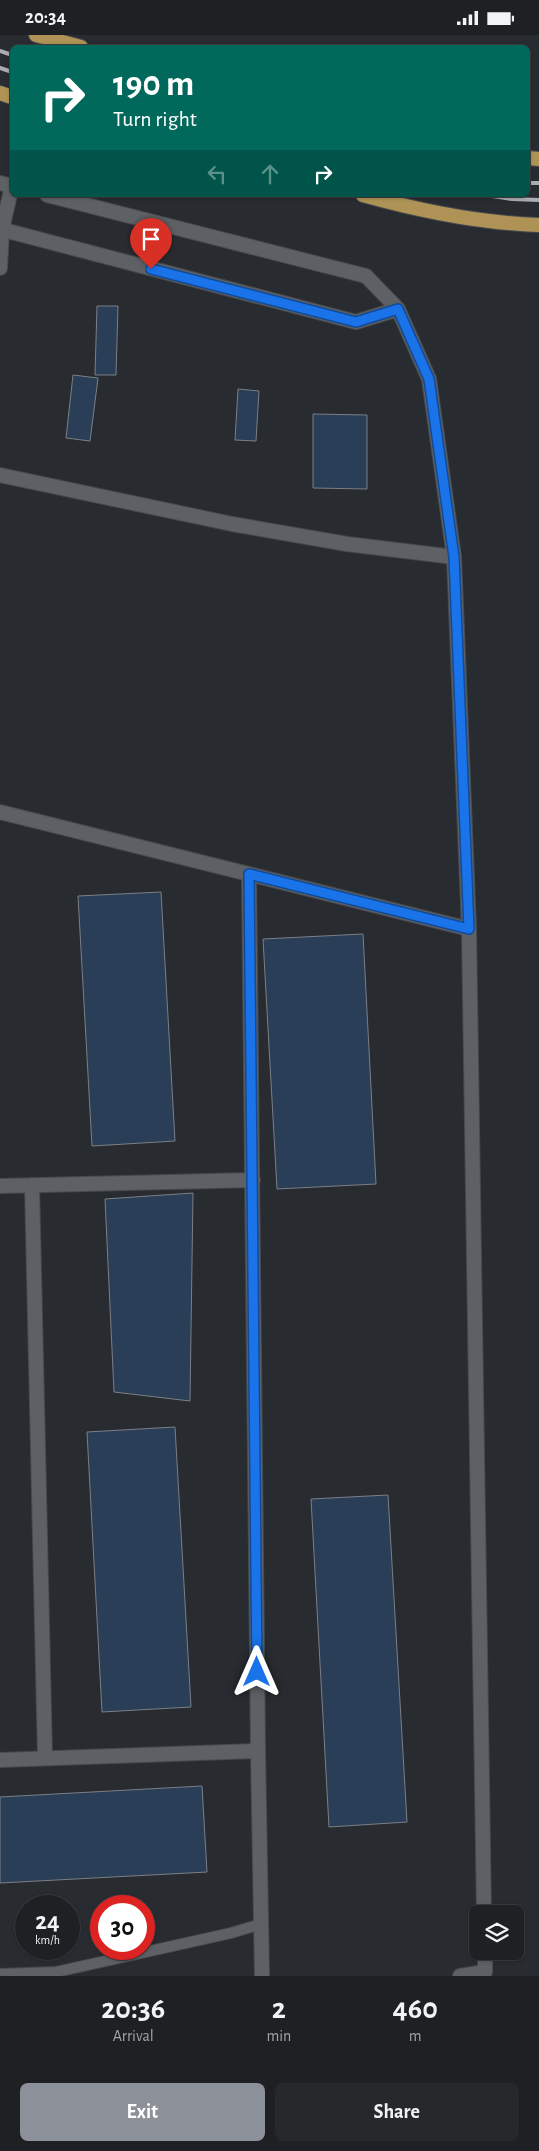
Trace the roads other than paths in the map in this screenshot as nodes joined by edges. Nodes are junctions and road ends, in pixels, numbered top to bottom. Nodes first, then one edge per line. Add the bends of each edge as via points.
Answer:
1 (36, 35) edge
2 (74, 45) edge
3 (10, 194) edge
4 (55, 197) edge
5 (370, 197) edge
6 (539, 225) edge
7 (1, 229) edge
8 (0, 268) edge
9 (398, 309) junction
10 (0, 475) edge
11 (454, 557) junction
12 (0, 812) edge
13 (249, 874) junction
14 (469, 929) junction
15 (253, 1179) junction
16 (32, 1185) junction
17 (0, 1186) edge
18 (258, 1751) junction
19 (45, 1757) junction
20 (0, 1760) edge
21 (484, 1905) edge
22 (261, 1924) junction
23 (485, 1960) edge
24 (0, 1974) edge
25 (484, 1974) edge
26 (262, 1976) edge
27 (460, 1976) edge

1 - 2 main road
3 - 7 street
4 - 9 street via 366,276
5 - 6 main road via 401,206 508,224
7 - 8 street
7 - 9 street via 356,322
9 - 11 street via 429,379
10 - 11 street via 232,524 347,544
11 - 14 street
12 - 13 street
13 - 14 street
13 - 15 street
14 - 21 street
15 - 16 street
15 - 18 street
16 - 17 street
16 - 19 street
18 - 19 street
18 - 22 street
19 - 20 street
22 - 24 lane via 56,1972
22 - 26 street
23 - 25 street
25 - 27 street

